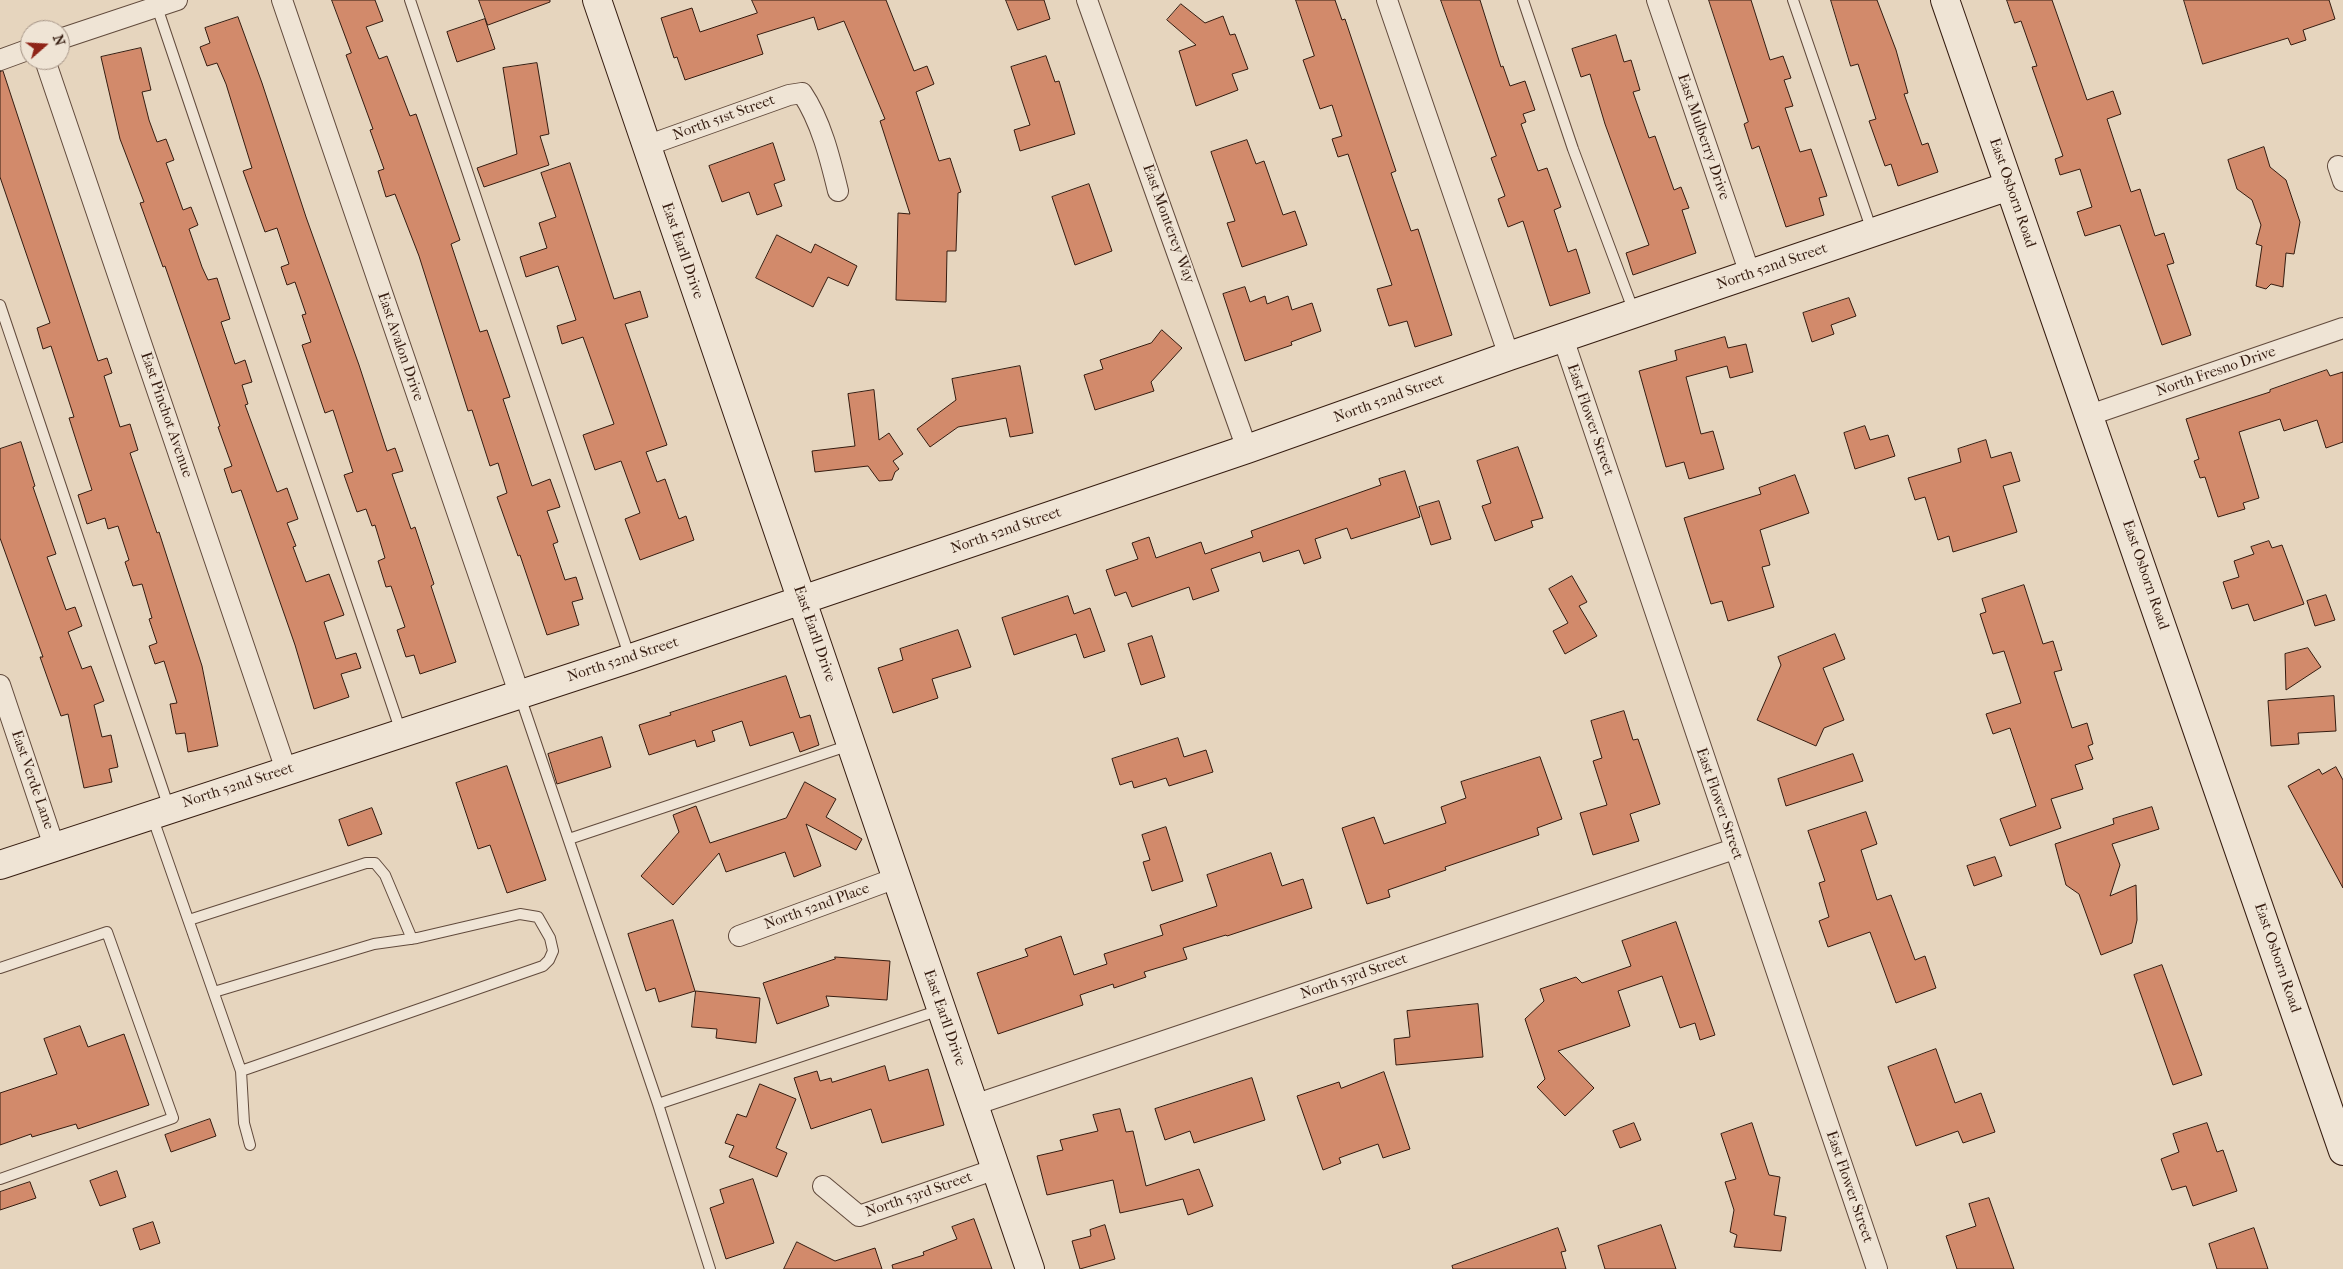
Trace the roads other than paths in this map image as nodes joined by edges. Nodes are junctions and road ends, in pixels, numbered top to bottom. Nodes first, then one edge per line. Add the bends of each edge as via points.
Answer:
1 (177, 0) edge
2 (282, 0) edge
3 (410, 0) edge
4 (597, 0) edge
5 (1087, 0) edge
6 (1386, 0) edge
7 (1522, 0) edge
8 (1657, 0) edge
9 (1793, 0) edge
10 (1945, 0) edge
11 (157, 7) junction
12 (70, 36) edge
13 (20, 53) edge
14 (0, 60) edge
15 (49, 70) edge
16 (646, 146) junction
17 (2009, 186) junction
18 (838, 191) dead end
19 (1872, 232) junction
20 (1750, 274) junction
21 (0, 305) edge
22 (1634, 314) junction
23 (2343, 328) edge
24 (1562, 338) junction
25 (1509, 356) junction
26 (2090, 414) junction
27 (1248, 449) junction
28 (802, 600) junction
29 (631, 658) junction
30 (0, 685) edge
31 (519, 693) junction
32 (401, 733) junction
33 (851, 745) junction
34 (286, 770) junction
35 (161, 812) junction
36 (568, 839) junction
37 (54, 846) junction
38 (1734, 849) junction
39 (0, 865) edge
40 (896, 878) junction
41 (189, 920) junction
42 (739, 936) dead end
43 (412, 938) junction
44 (0, 968) edge
45 (214, 992) junction
46 (941, 1009) junction
47 (241, 1071) junction
48 (658, 1104) junction
49 (974, 1105) junction
50 (250, 1145) dead end
51 (2343, 1151) edge
52 (996, 1169) junction
53 (0, 1179) edge
54 (823, 1186) dead end
55 (710, 1269) edge
56 (1030, 1269) edge
57 (1877, 1269) edge

1 - 11 street
2 - 31 street, East Avalon Drive
3 - 29 lane
4 - 16 street, East Earll Drive
5 - 27 street, East Monterey Way
6 - 25 street
7 - 22 lane
8 - 20 street, East Mulberry Drive
9 - 19 lane
10 - 17 street, East Osborn Road
11 - 12 street
11 - 32 lane
13 - 14 street
15 - 34 street, East Pinchot Avenue
16 - 18 street, North 51st Street via 802,93 810,105 830,159
16 - 28 street, East Earll Drive
17 - 19 street, North 52nd Street
17 - 26 street, East Osborn Road
19 - 20 street, North 52nd Street
20 - 22 street, North 52nd Street
21 - 35 lane
22 - 24 street, North 52nd Street
23 - 26 street, North Fresno Drive
24 - 25 street, North 52nd Street
24 - 38 street, East Flower Street
25 - 27 street, North 52nd Street
26 - 51 street, East Osborn Road
27 - 28 street, North 52nd Street
28 - 29 street, North 52nd Street
28 - 33 street, East Earll Drive
29 - 31 street, North 52nd Street
30 - 37 street, East Verde Lane
31 - 32 street, North 52nd Street
31 - 36 lane
32 - 34 street, North 52nd Street
33 - 36 lane
33 - 40 street, East Earll Drive
34 - 35 street, North 52nd Street
35 - 37 street, North 52nd Street
35 - 41 lane
36 - 48 lane
37 - 39 street, North 52nd Street
38 - 49 street, North 53rd Street
38 - 57 street, East Flower Street
40 - 42 street, North 52nd Place
40 - 46 street, East Earll Drive
41 - 43 lane via 374,863 386,875
41 - 45 lane
43 - 45 lane via 374,944
43 - 47 lane via 520,914 538,917 550,938 553,951 543,966
44 - 53 lane via 107,932 173,1118
45 - 47 lane
46 - 48 lane
46 - 49 street, East Earll Drive
47 - 50 lane via 244,1123
48 - 55 lane
49 - 52 street, East Earll Drive
52 - 54 street, North 53rd Street via 859,1216
52 - 56 street, East Earll Drive

